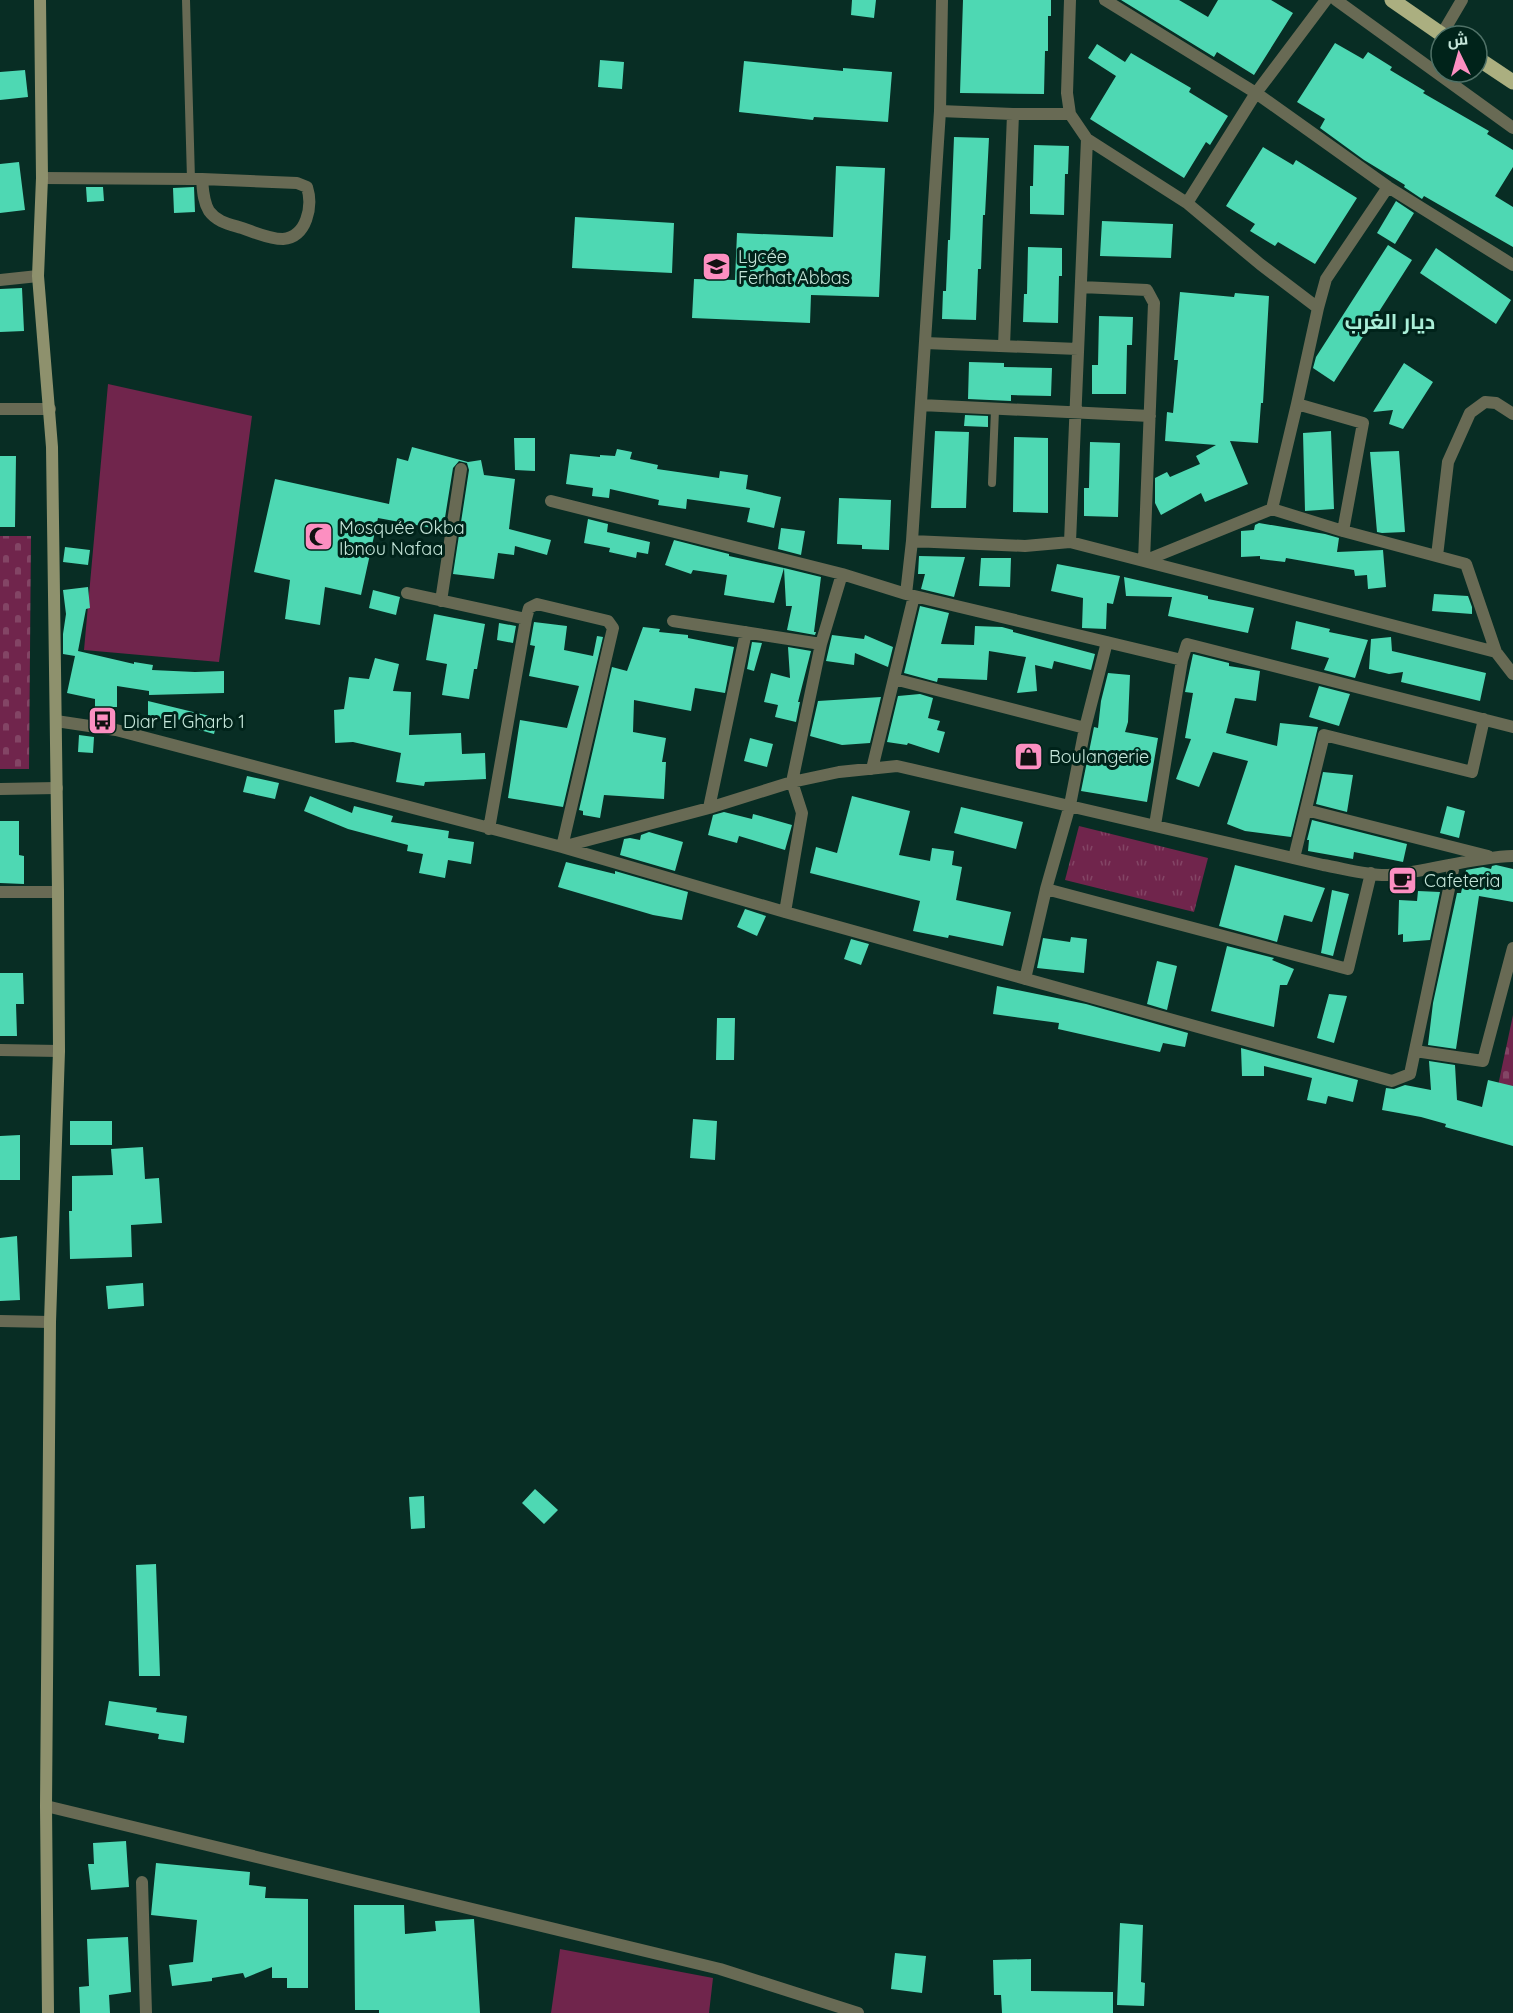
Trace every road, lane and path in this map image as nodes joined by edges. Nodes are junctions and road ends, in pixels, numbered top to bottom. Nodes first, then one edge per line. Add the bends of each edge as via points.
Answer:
1 (40, 0) edge
2 (186, 0) edge
3 (942, 0) edge
4 (1070, 0) edge
5 (1105, 0) edge
6 (1326, 0) edge
7 (1336, 0) edge
8 (1392, 0) edge
9 (1462, 0) edge
10 (1449, 24) edge
11 (1429, 25) edge
12 (1489, 66) edge
13 (1513, 82) edge
14 (1256, 93) junction
15 (940, 111) junction
16 (1013, 114) junction
17 (1070, 114) junction
18 (1513, 128) edge
19 (1088, 139) junction
20 (42, 178) junction
21 (197, 179) junction
22 (1388, 187) junction
23 (1187, 203) junction
24 (1513, 265) edge
25 (38, 276) junction
26 (0, 280) edge
27 (1081, 287) junction
28 (1318, 308) junction
29 (925, 343) junction
30 (1004, 346) junction
31 (1078, 349) junction
32 (1298, 404) junction
33 (921, 405) junction
34 (50, 408) junction
35 (0, 409) edge
36 (995, 410) junction
37 (1076, 413) junction
38 (1513, 414) edge
39 (1150, 416) junction
40 (461, 469) dead end
41 (992, 483) dead end
42 (551, 501) dead end
43 (1272, 508) junction
44 (1343, 531) junction
45 (912, 541) junction
46 (1070, 542) junction
47 (1437, 556) junction
48 (1144, 561) junction
49 (842, 574) junction
50 (407, 593) dead end
51 (910, 595) junction
52 (441, 601) junction
53 (526, 620) junction
54 (673, 621) dead end
55 (746, 632) junction
56 (1107, 642) junction
57 (821, 644) junction
58 (1496, 652) junction
59 (1182, 660) junction
60 (1513, 674) edge
61 (894, 679) junction
62 (1484, 719) junction
63 (56, 721) junction
64 (1513, 727) edge
65 (1085, 728) junction
66 (872, 769) junction
67 (792, 783) junction
68 (57, 788) junction
69 (0, 789) edge
70 (1070, 805) junction
71 (709, 808) junction
72 (1306, 810) junction
73 (1155, 825) junction
74 (489, 829) junction
75 (562, 847) junction
76 (1513, 856) edge
77 (1492, 857) junction
78 (1294, 858) junction
79 (1454, 865) junction
80 (1371, 873) junction
81 (1046, 889) junction
82 (0, 892) edge
83 (58, 892) junction
84 (785, 912) junction
85 (1513, 948) edge
86 (1025, 979) junction
87 (0, 1050) edge
88 (59, 1051) junction
89 (1415, 1051) junction
90 (0, 1321) edge
91 (50, 1322) junction
92 (46, 1806) junction
93 (142, 1882) dead end
94 (48, 2013) edge
95 (146, 2013) edge
96 (858, 2013) edge

1 - 20 main road
2 - 21 lane
3 - 15 street
4 - 17 street
5 - 14 street
6 - 14 street
7 - 18 street
8 - 11 main road
9 - 10 street
12 - 13 main road
14 - 22 street
14 - 23 street
15 - 16 street
15 - 29 street
16 - 17 street
16 - 30 street
17 - 19 street
19 - 23 street
19 - 27 street
20 - 21 street
20 - 25 main road
21 - 21 street via 297,183 308,187 310,209 304,225 294,235 283,239 267,236 219,221 209,211
22 - 24 street
22 - 28 street via 1326,279
23 - 28 street
25 - 26 street
25 - 34 main road
27 - 31 street
27 - 39 street via 1147,290 1154,303
28 - 32 street
29 - 30 street
29 - 33 street
30 - 31 street
31 - 37 street
32 - 43 street
32 - 44 street via 1363,423
33 - 36 street
33 - 45 street
34 - 35 street
34 - 63 main road
36 - 37 street
36 - 41 lane
37 - 39 street
37 - 46 street
38 - 47 street via 1496,403 1485,402 1470,413 1448,462
39 - 48 street
40 - 52 street
42 - 49 street
43 - 44 street
43 - 48 street
44 - 47 street
45 - 46 street via 1025,546
45 - 51 street
46 - 48 street
47 - 58 street via 1466,564
48 - 58 street
49 - 51 street
49 - 57 street
50 - 52 street
51 - 56 street
51 - 61 street
52 - 53 street
53 - 74 street
53 - 75 street via 529,608 537,604 608,621 614,628
54 - 55 street
55 - 57 street
55 - 71 street
56 - 59 street
56 - 65 street
57 - 67 street
58 - 60 street
59 - 62 street via 1187,644
59 - 73 street
61 - 65 street
61 - 66 street
62 - 64 street
62 - 72 street via 1472,772 1324,735
63 - 68 main road
63 - 74 street via 116,730
65 - 70 street
66 - 67 street via 839,771
66 - 70 street via 897,766
67 - 71 street
67 - 84 street via 802,813
68 - 69 street
68 - 83 main road
70 - 73 street
70 - 81 street
71 - 75 street
72 - 77 street
72 - 78 street
73 - 78 street
74 - 75 street
75 - 84 street
76 - 77 street
77 - 79 street
78 - 80 street
79 - 80 street via 1385,875
79 - 89 street
80 - 81 street via 1348,969
81 - 86 street
82 - 83 street
83 - 88 main road
84 - 86 street
85 - 89 street via 1483,1062
86 - 89 street via 1392,1081 1410,1074
87 - 88 street
88 - 91 main road
90 - 91 street
91 - 92 main road
92 - 94 main road
92 - 96 street via 720,1969
93 - 95 street

